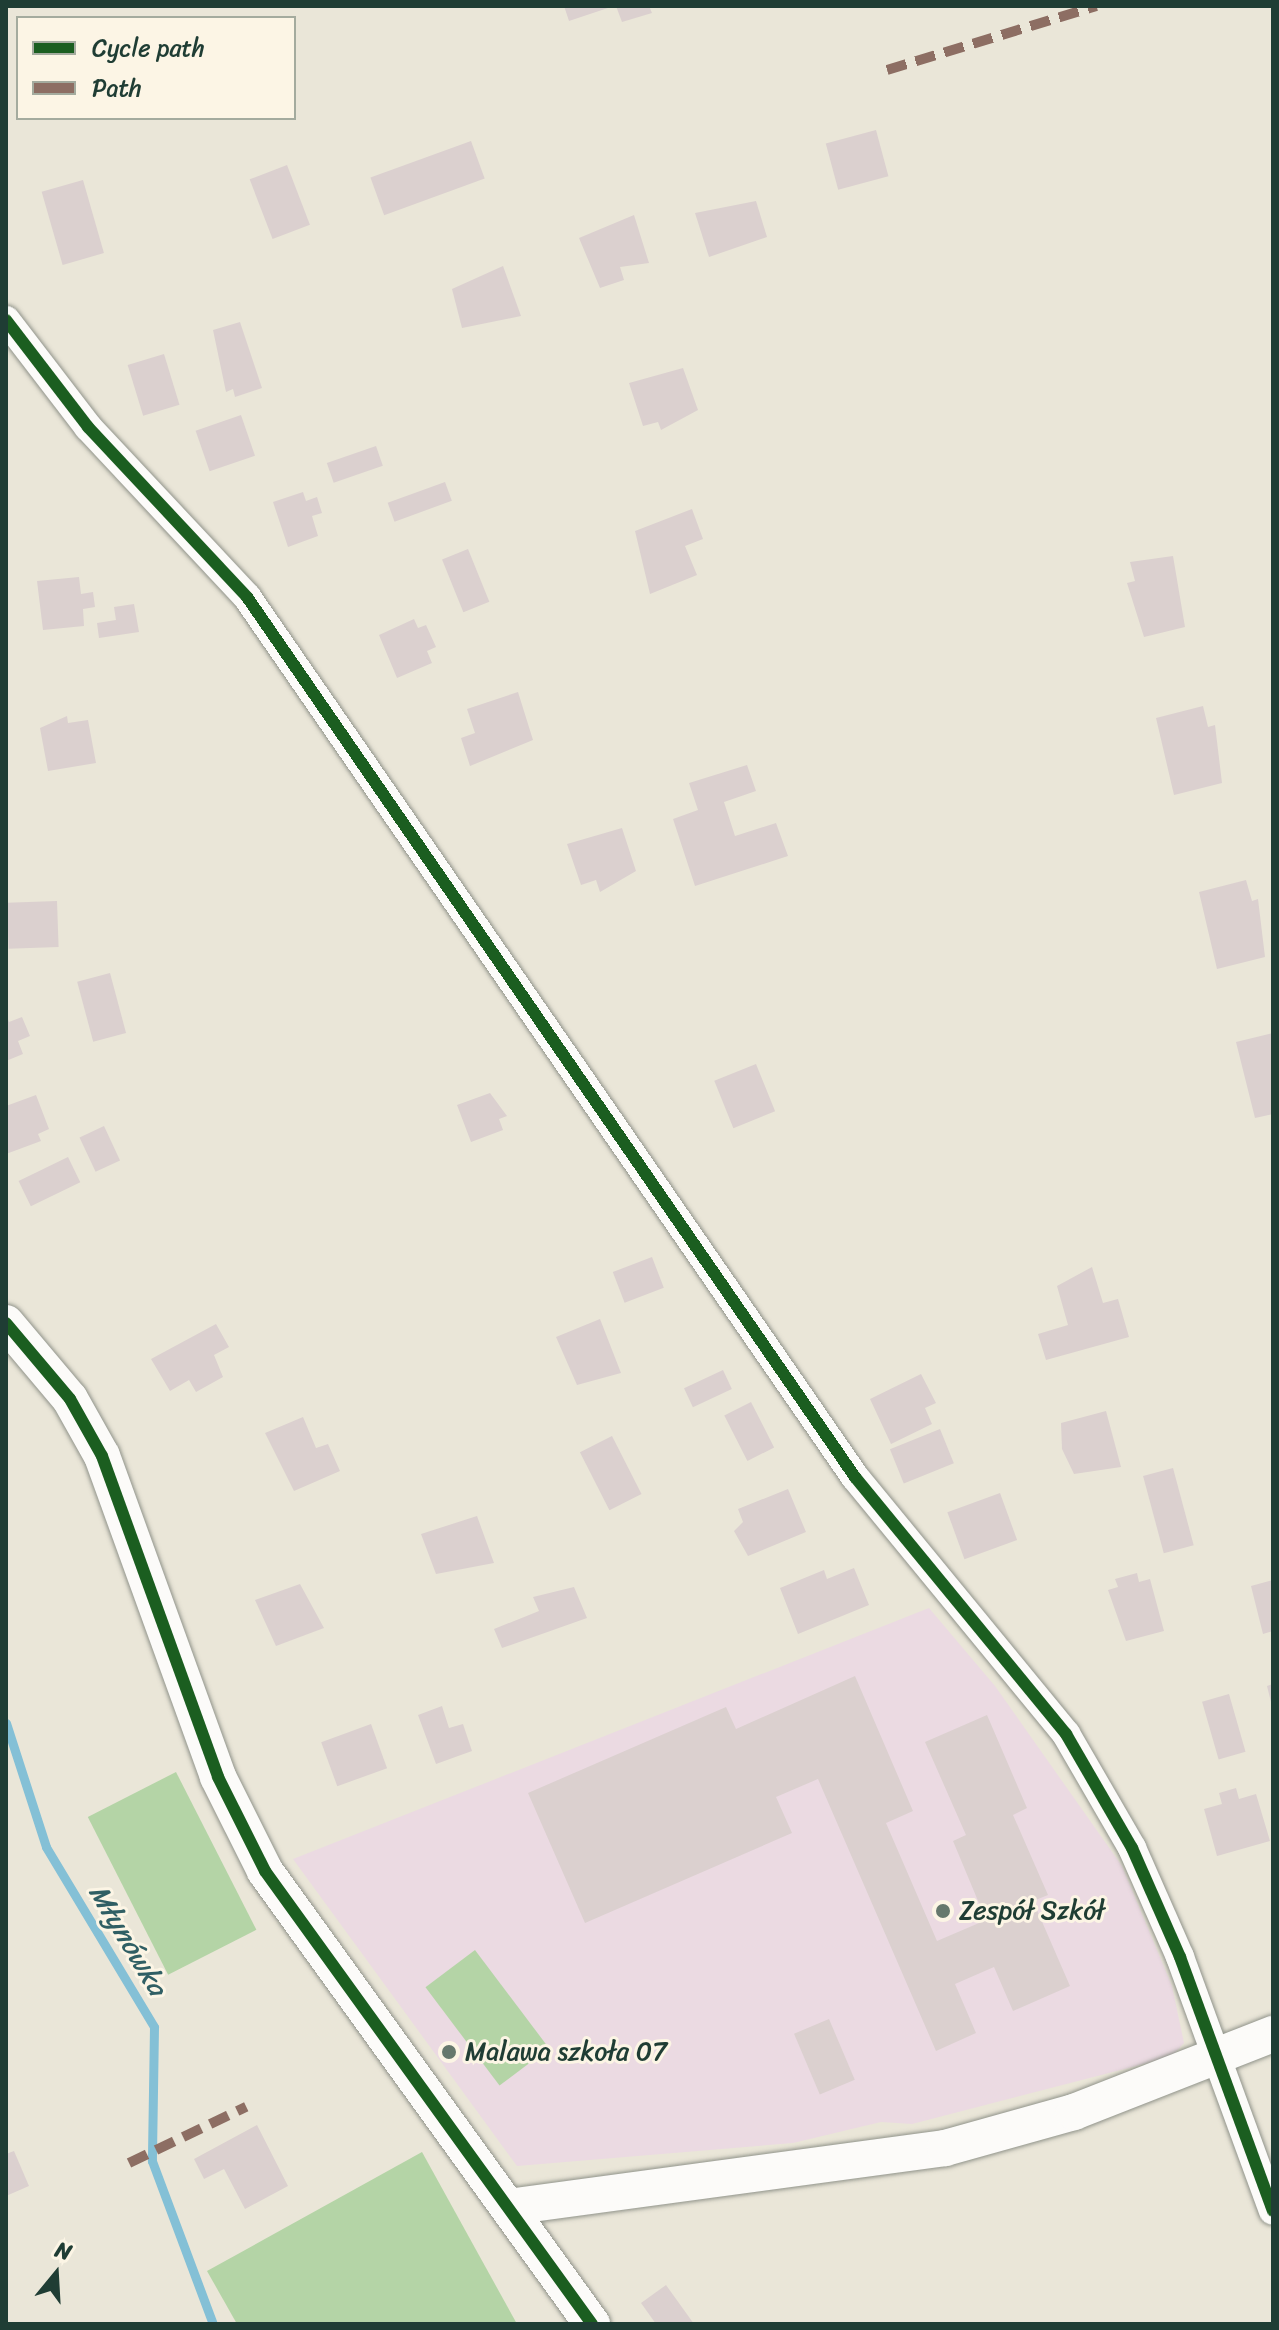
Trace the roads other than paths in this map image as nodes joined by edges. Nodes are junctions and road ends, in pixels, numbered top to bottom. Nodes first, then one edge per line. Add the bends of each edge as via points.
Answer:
1 (6, 320) edge
2 (6, 1323) edge
3 (1273, 2034) edge
4 (1213, 2061) junction
5 (509, 2207) junction
6 (1273, 2211) edge
7 (592, 2324) edge

1 - 4 street via 88,427 247,597 855,1477 1066,1734 1132,1848 1180,1957
2 - 5 street via 70,1399 102,1456 218,1777 265,1871
3 - 4 street
4 - 5 street via 1074,2112 945,2148
4 - 6 street
5 - 7 street

